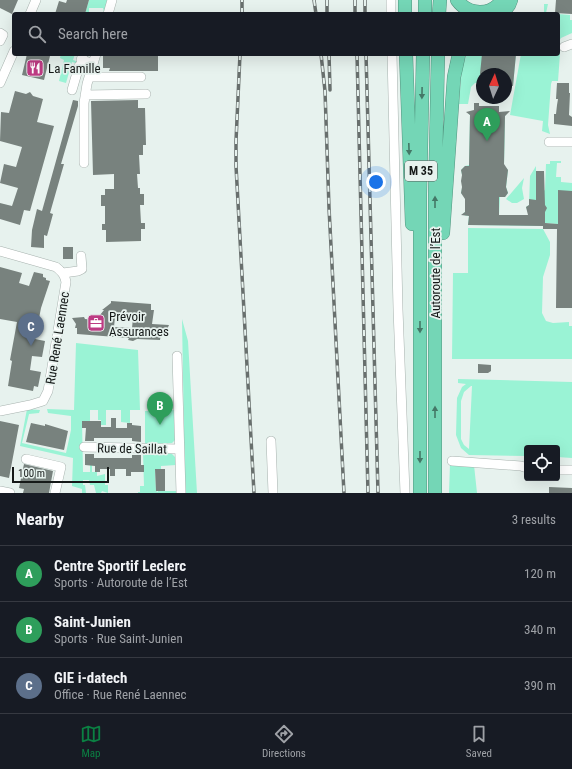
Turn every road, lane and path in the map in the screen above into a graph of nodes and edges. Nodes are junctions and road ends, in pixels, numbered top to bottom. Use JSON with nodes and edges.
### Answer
{"nodes":[{"id":1,"x":36,"y":0,"type":"edge"},
{"id":2,"x":112,"y":0,"type":"edge"},
{"id":3,"x":391,"y":0,"type":"edge"},
{"id":4,"x":405,"y":0,"type":"edge"},
{"id":5,"x":425,"y":0,"type":"edge"},
{"id":6,"x":440,"y":0,"type":"edge"},
{"id":7,"x":457,"y":0,"type":"edge"},
{"id":8,"x":502,"y":0,"type":"edge"},
{"id":9,"x":511,"y":0,"type":"edge"},
{"id":10,"x":515,"y":0,"type":"edge"},
{"id":11,"x":31,"y":12,"type":"edge"},
{"id":12,"x":109,"y":12,"type":"edge"},
{"id":13,"x":391,"y":12,"type":"edge"},
{"id":14,"x":405,"y":12,"type":"edge"},
{"id":15,"x":425,"y":12,"type":"edge"},
{"id":16,"x":439,"y":12,"type":"edge"},
{"id":17,"x":504,"y":12,"type":"edge"},
{"id":18,"x":508,"y":12,"type":"edge"},
{"id":19,"x":0,"y":33,"type":"edge"},
{"id":20,"x":0,"y":41,"type":"edge"},
{"id":21,"x":12,"y":56,"type":"edge"},
{"id":22,"x":82,"y":56,"type":"edge"},
{"id":23,"x":392,"y":56,"type":"edge"},
{"id":24,"x":406,"y":56,"type":"edge"},
{"id":25,"x":423,"y":56,"type":"edge"},
{"id":26,"x":438,"y":56,"type":"edge"},
{"id":27,"x":459,"y":56,"type":"edge"},
{"id":28,"x":463,"y":56,"type":"edge"},
{"id":29,"x":0,"y":58,"type":"edge"},
{"id":30,"x":95,"y":58,"type":"edge"},
{"id":31,"x":9,"y":63,"type":"junction"},
{"id":32,"x":79,"y":66,"type":"dead end"},
{"id":33,"x":142,"y":77,"type":"dead end"},
{"id":34,"x":76,"y":78,"type":"junction"},
{"id":35,"x":89,"y":79,"type":"junction"},
{"id":36,"x":0,"y":83,"type":"edge"},
{"id":37,"x":72,"y":90,"type":"dead end"},
{"id":38,"x":146,"y":94,"type":"dead end"},
{"id":39,"x":85,"y":95,"type":"junction"},
{"id":40,"x":452,"y":104,"type":"junction"},
{"id":41,"x":549,"y":142,"type":"dead end"},
{"id":42,"x":572,"y":142,"type":"edge"},
{"id":43,"x":84,"y":163,"type":"dead end"},
{"id":44,"x":0,"y":251,"type":"edge"},
{"id":45,"x":435,"y":255,"type":"junction"},
{"id":46,"x":81,"y":256,"type":"dead end"},
{"id":47,"x":63,"y":273,"type":"junction"},
{"id":48,"x":420,"y":288,"type":"junction"},
{"id":49,"x":177,"y":356,"type":"dead end"},
{"id":50,"x":0,"y":411,"type":"edge"},
{"id":51,"x":270,"y":441,"type":"dead end"},
{"id":52,"x":84,"y":447,"type":"dead end"},
{"id":53,"x":179,"y":449,"type":"junction"},
{"id":54,"x":26,"y":459,"type":"dead end"},
{"id":55,"x":452,"y":461,"type":"dead end"},
{"id":56,"x":524,"y":467,"type":"edge"},
{"id":57,"x":560,"y":470,"type":"edge"},
{"id":58,"x":572,"y":470,"type":"edge"},
{"id":59,"x":0,"y":491,"type":"edge"},
{"id":60,"x":10,"y":493,"type":"edge"},
{"id":61,"x":56,"y":493,"type":"edge"},
{"id":62,"x":181,"y":493,"type":"edge"},
{"id":63,"x":272,"y":493,"type":"edge"},
{"id":64,"x":405,"y":493,"type":"edge"},
{"id":65,"x":420,"y":493,"type":"edge"},
{"id":66,"x":435,"y":493,"type":"edge"}],
"edges":[{"from":1,"to":11,"type":"street"},
{"from":2,"to":12,"type":"street"},
{"from":3,"to":13,"type":"street"},
{"from":4,"to":14,"type":"highway"},
{"from":5,"to":15,"type":"highway"},
{"from":6,"to":16,"type":"highway"},
{"from":7,"to":8,"type":"highway"},
{"from":9,"to":17,"type":"highway"},
{"from":10,"to":18,"type":"highway"},
{"from":19,"to":20,"type":"street"},
{"from":21,"to":31,"type":"street"},
{"from":22,"to":30,"type":"street"},
{"from":23,"to":64,"type":"street"},
{"from":24,"to":48,"type":"highway","one_way":true},
{"from":25,"to":48,"type":"highway","name":"Autoroute de l’Est","number":"M 35","one_way":true},
{"from":45,"to":26,"type":"highway","name":"Autoroute de l’Est","number":"M 35","one_way":true},
{"from":27,"to":40,"type":"highway"},
{"from":28,"to":40,"type":"highway"},
{"from":29,"to":31,"type":"street"},
{"from":30,"to":35,"type":"street"},
{"from":31,"to":36,"type":"street"},
{"from":32,"to":34,"type":"street"},
{"from":33,"to":35,"type":"street"},
{"from":34,"to":35,"type":"street"},
{"from":34,"to":37,"type":"street"},
{"from":35,"to":39,"type":"street"},
{"from":38,"to":39,"type":"street"},
{"from":39,"to":43,"type":"street"},
{"from":40,"to":45,"type":"highway"},
{"from":41,"to":42,"type":"street"},
{"from":44,"to":47,"type":"street","name":"Rue René Laennec"},
{"from":66,"to":45,"type":"highway","name":"Autoroute de l’Est","number":"M 35","one_way":true},
{"from":46,"to":47,"type":"street"},
{"from":47,"to":50,"type":"street","name":"Rue René Laennec"},
{"from":48,"to":65,"type":"highway","name":"Autoroute de l’Est","number":"M 35","one_way":true},
{"from":49,"to":53,"type":"street"},
{"from":51,"to":63,"type":"street"},
{"from":52,"to":53,"type":"street","name":"Rue de Saillat"},
{"from":53,"to":62,"type":"street"},
{"from":54,"to":61,"type":"street"},
{"from":55,"to":56,"type":"street"},
{"from":57,"to":58,"type":"street"},
{"from":59,"to":60,"type":"street"}]}
